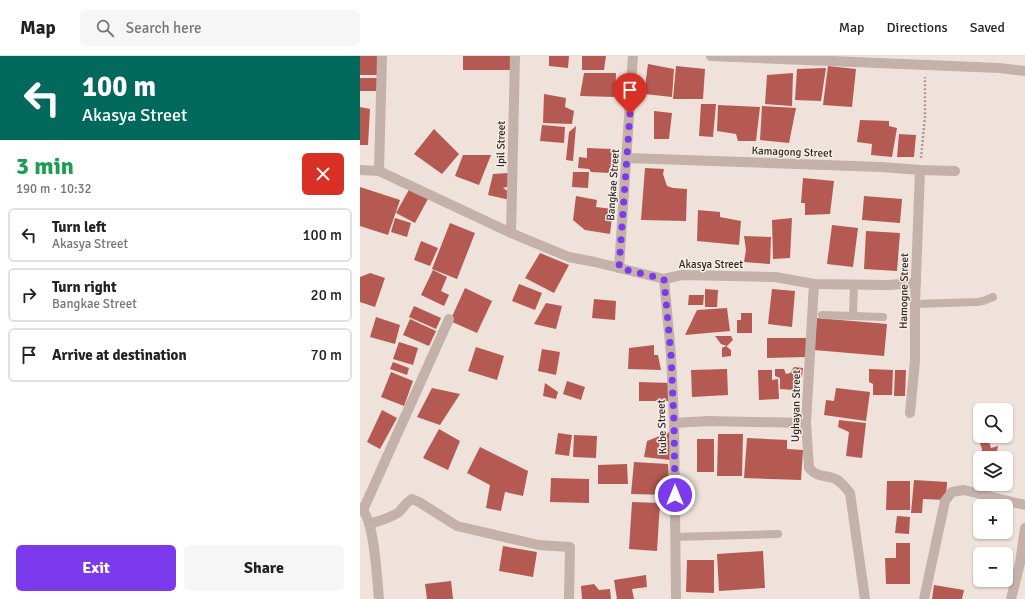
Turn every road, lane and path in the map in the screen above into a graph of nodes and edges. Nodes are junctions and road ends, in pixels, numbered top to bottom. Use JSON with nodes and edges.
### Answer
{"nodes":[{"id":1,"x":382,"y":56,"type":"edge"},
{"id":2,"x":515,"y":56,"type":"edge"},
{"id":3,"x":633,"y":56,"type":"edge"},
{"id":4,"x":712,"y":56,"type":"edge"},
{"id":5,"x":928,"y":62,"type":"edge"},
{"id":6,"x":1025,"y":71,"type":"edge"},
{"id":7,"x":627,"y":158,"type":"junction"},
{"id":8,"x":360,"y":170,"type":"edge"},
{"id":9,"x":920,"y":170,"type":"junction"},
{"id":10,"x":379,"y":171,"type":"junction"},
{"id":11,"x":956,"y":171,"type":"dead end"},
{"id":12,"x":511,"y":233,"type":"junction"},
{"id":13,"x":619,"y":268,"type":"junction"},
{"id":14,"x":664,"y":279,"type":"junction"},
{"id":15,"x":916,"y":283,"type":"junction"},
{"id":16,"x":814,"y":284,"type":"junction"},
{"id":17,"x":854,"y":285,"type":"junction"},
{"id":18,"x":993,"y":297,"type":"dead end"},
{"id":19,"x":915,"y":304,"type":"junction"},
{"id":20,"x":822,"y":315,"type":"dead end"},
{"id":21,"x":853,"y":316,"type":"junction"},
{"id":22,"x":883,"y":318,"type":"dead end"},
{"id":23,"x":448,"y":319,"type":"dead end"},
{"id":24,"x":910,"y":413,"type":"dead end"},
{"id":25,"x":674,"y":423,"type":"junction"},
{"id":26,"x":806,"y":423,"type":"junction"},
{"id":27,"x":1025,"y":505,"type":"edge"},
{"id":28,"x":361,"y":509,"type":"edge"},
{"id":29,"x":369,"y":524,"type":"junction"},
{"id":30,"x":1025,"y":528,"type":"edge"},
{"id":31,"x":778,"y":534,"type":"dead end"},
{"id":32,"x":675,"y":537,"type":"junction"},
{"id":33,"x":379,"y":599,"type":"edge"},
{"id":34,"x":568,"y":599,"type":"edge"},
{"id":35,"x":676,"y":599,"type":"edge"},
{"id":36,"x":865,"y":599,"type":"edge"},
{"id":37,"x":924,"y":599,"type":"edge"},
{"id":38,"x":1011,"y":599,"type":"edge"}],
"edges":[{"from":1,"to":10,"type":"street"},
{"from":2,"to":12,"type":"street","name":"Ipil Street"},
{"from":3,"to":7,"type":"street","name":"Bangkae Street"},
{"from":4,"to":5,"type":"street"},
{"from":5,"to":6,"type":"street"},
{"from":5,"to":9,"type":"path"},
{"from":7,"to":9,"type":"street","name":"Kamagong Street"},
{"from":7,"to":13,"type":"street","name":"Bangkae Street"},
{"from":8,"to":10,"type":"street","name":"Akasya Street"},
{"from":9,"to":11,"type":"street","name":"Kamagong Street"},
{"from":9,"to":15,"type":"street","name":"Hamogne Street"},
{"from":10,"to":12,"type":"street","name":"Akasya Street"},
{"from":12,"to":13,"type":"street","name":"Akasya Street"},
{"from":13,"to":14,"type":"street","name":"Akasya Street"},
{"from":14,"to":16,"type":"street","name":"Akasya Street"},
{"from":14,"to":25,"type":"street","name":"Kube Street"},
{"from":15,"to":17,"type":"street","name":"Akasya Street"},
{"from":15,"to":19,"type":"street","name":"Hamogne Street"},
{"from":16,"to":17,"type":"street","name":"Akasya Street"},
{"from":16,"to":26,"type":"street","name":"Ughayan Street"},
{"from":17,"to":21,"type":"lane"},
{"from":18,"to":19,"type":"lane"},
{"from":19,"to":24,"type":"street","name":"Hamogne Street"},
{"from":20,"to":21,"type":"lane"},
{"from":21,"to":22,"type":"lane"},
{"from":23,"to":28,"type":"street"},
{"from":25,"to":26,"type":"street"},
{"from":25,"to":32,"type":"street","name":"Kube Street"},
{"from":26,"to":36,"type":"street","name":"Ughayan Street"},
{"from":27,"to":37,"type":"street"},
{"from":28,"to":29,"type":"street"},
{"from":29,"to":33,"type":"street"},
{"from":29,"to":34,"type":"street"},
{"from":30,"to":38,"type":"street"},
{"from":31,"to":32,"type":"lane"},
{"from":32,"to":35,"type":"street","name":"Kube Street"}]}
